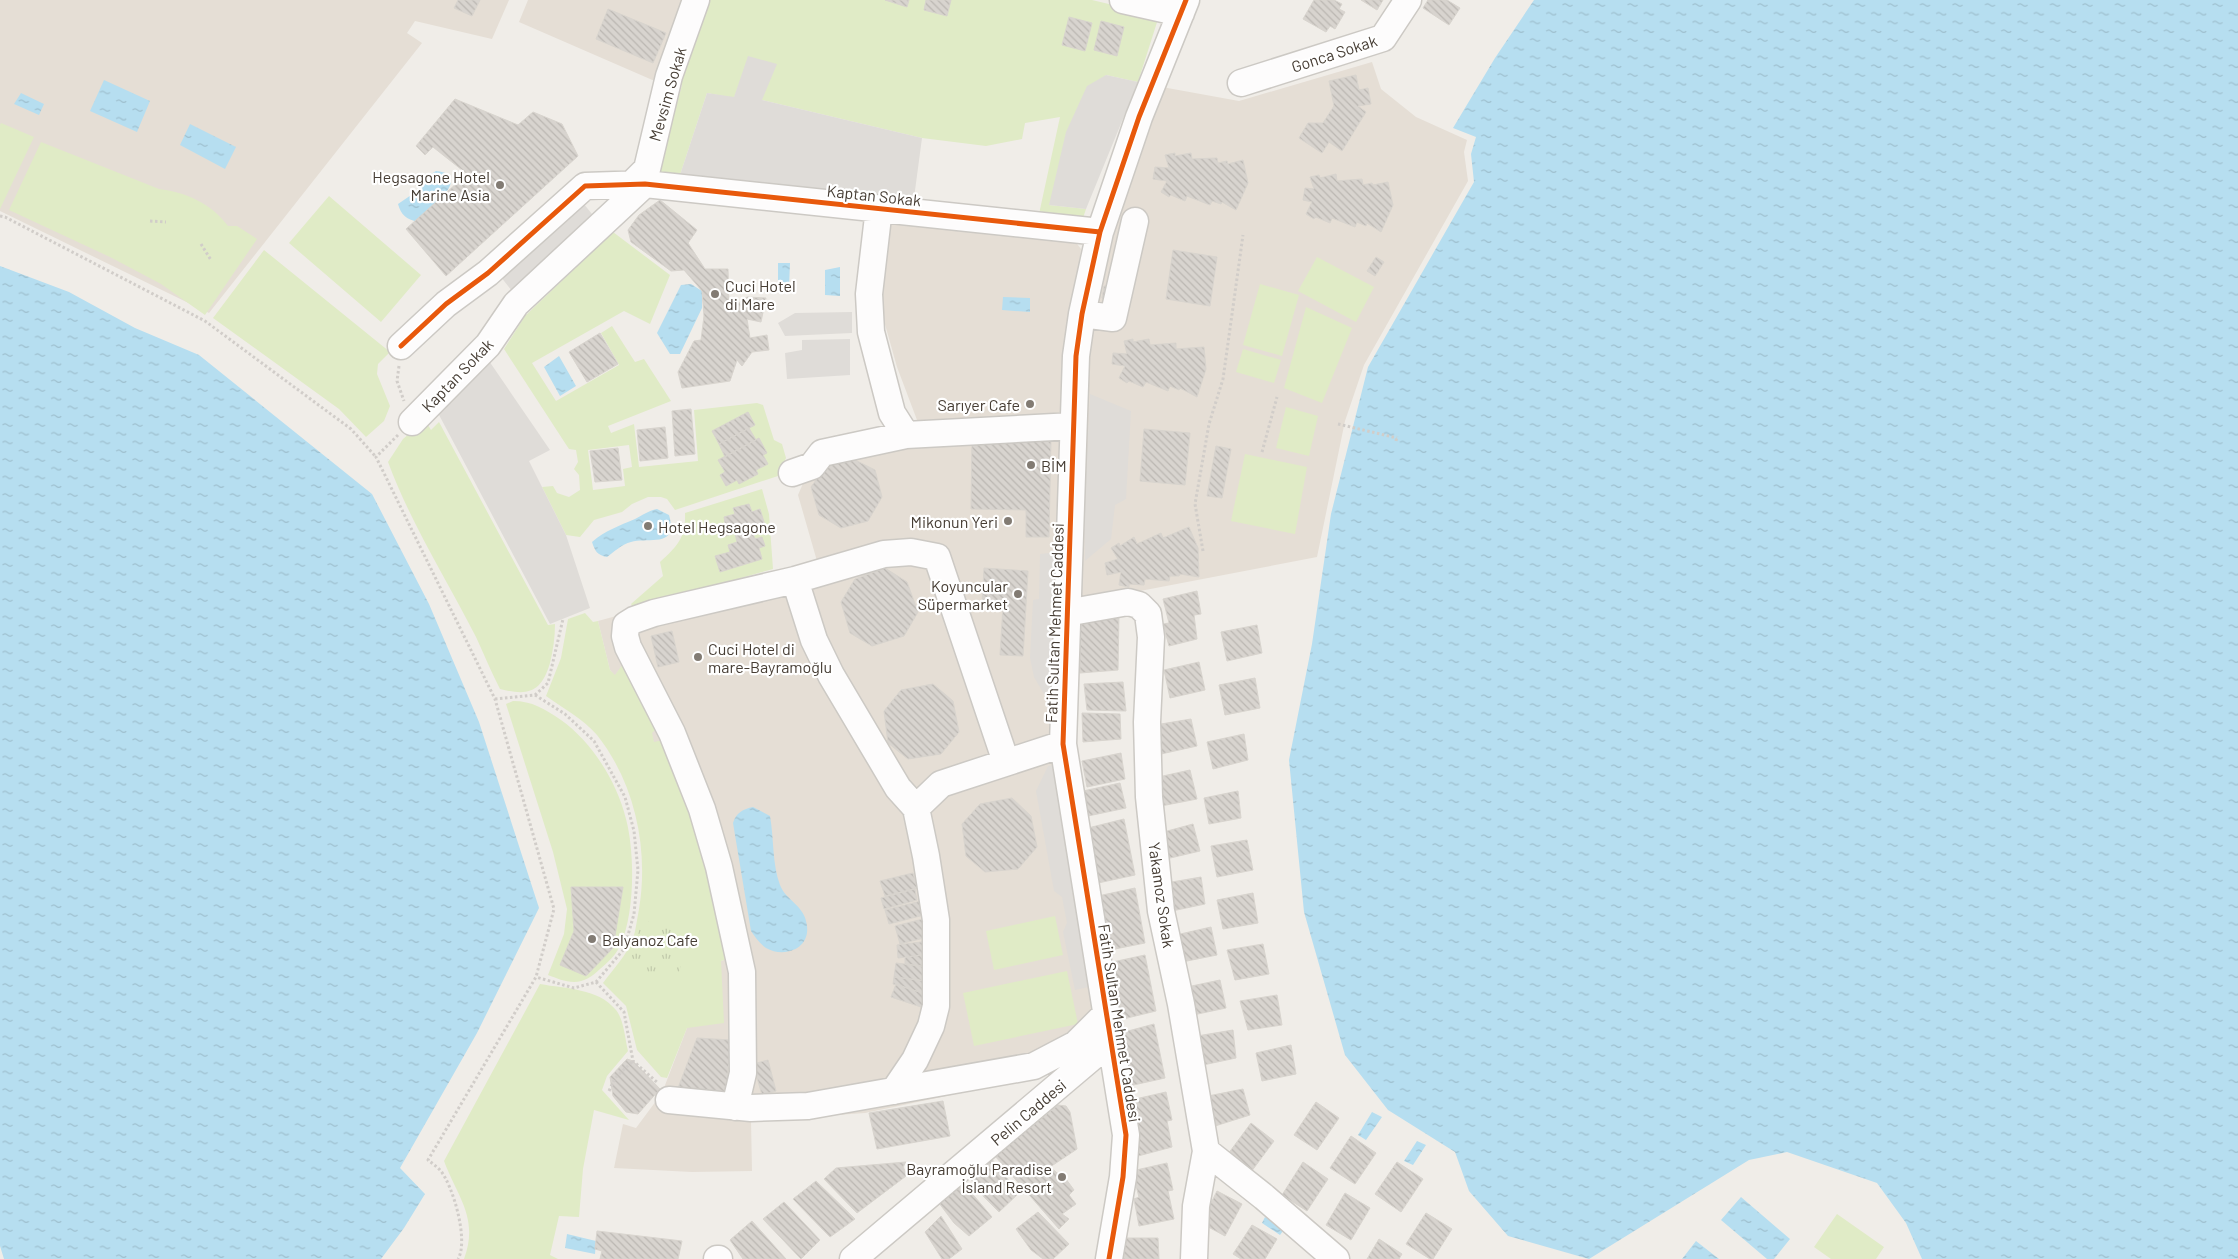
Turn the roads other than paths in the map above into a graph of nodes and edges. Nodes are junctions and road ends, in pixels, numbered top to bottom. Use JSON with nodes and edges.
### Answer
{"nodes":[{"id":1,"x":696,"y":0,"type":"edge"},
{"id":2,"x":1123,"y":0,"type":"edge"},
{"id":3,"x":1408,"y":0,"type":"edge"},
{"id":4,"x":1184,"y":7,"type":"edge"},
{"id":5,"x":1241,"y":83,"type":"dead end"},
{"id":6,"x":638,"y":184,"type":"junction"},
{"id":7,"x":879,"y":208,"type":"junction"},
{"id":8,"x":1135,"y":221,"type":"dead end"},
{"id":9,"x":1100,"y":232,"type":"junction"},
{"id":10,"x":488,"y":273,"type":"junction"},
{"id":11,"x":516,"y":304,"type":"junction"},
{"id":12,"x":1082,"y":314,"type":"junction"},
{"id":13,"x":401,"y":346,"type":"road end"},
{"id":14,"x":412,"y":422,"type":"road end"},
{"id":15,"x":1073,"y":426,"type":"junction"},
{"id":16,"x":906,"y":435,"type":"junction"},
{"id":17,"x":792,"y":474,"type":"dead end"},
{"id":18,"x":795,"y":580,"type":"junction"},
{"id":19,"x":1066,"y":613,"type":"junction"},
{"id":20,"x":1063,"y":744,"type":"junction"},
{"id":21,"x":1006,"y":762,"type":"junction"},
{"id":22,"x":916,"y":808,"type":"junction"},
{"id":23,"x":1106,"y":1014,"type":"junction"},
{"id":24,"x":1110,"y":1042,"type":"junction"},
{"id":25,"x":894,"y":1091,"type":"junction"},
{"id":26,"x":663,"y":1092,"type":"road end"},
{"id":27,"x":736,"y":1107,"type":"junction"},
{"id":28,"x":1206,"y":1151,"type":"junction"},
{"id":29,"x":1110,"y":1249,"type":"edge"},
{"id":30,"x":853,"y":1259,"type":"edge"},
{"id":31,"x":1087,"y":1259,"type":"edge"},
{"id":32,"x":1194,"y":1259,"type":"edge"},
{"id":33,"x":1336,"y":1259,"type":"edge"}],
"edges":[{"from":1,"to":6,"type":"street","name":"Mevsim Sokak"},
{"from":2,"to":4,"type":"street"},
{"from":3,"to":5,"type":"street","name":"Gonca Sokak"},
{"from":4,"to":9,"type":"street","name":"Fatih Sultan Mehmet Caddesi"},
{"from":6,"to":7,"type":"street","name":"Kaptan Sokak"},
{"from":6,"to":10,"type":"street"},
{"from":6,"to":11,"type":"street","name":"Kaptan Sokak"},
{"from":7,"to":9,"type":"street","name":"Kaptan Sokak"},
{"from":7,"to":16,"type":"street"},
{"from":8,"to":12,"type":"street"},
{"from":9,"to":12,"type":"street","name":"Fatih Sultan Mehmet Caddesi"},
{"from":10,"to":11,"type":"street"},
{"from":10,"to":13,"type":"street"},
{"from":11,"to":14,"type":"street","name":"Kaptan Sokak"},
{"from":12,"to":15,"type":"street","name":"Fatih Sultan Mehmet Caddesi"},
{"from":15,"to":16,"type":"street"},
{"from":15,"to":19,"type":"street","name":"Fatih Sultan Mehmet Caddesi"},
{"from":16,"to":17,"type":"street"},
{"from":18,"to":21,"type":"street"},
{"from":18,"to":22,"type":"street"},
{"from":18,"to":27,"type":"street"},
{"from":19,"to":20,"type":"street","name":"Fatih Sultan Mehmet Caddesi"},
{"from":19,"to":28,"type":"street","name":"Yakamoz Sokak"},
{"from":20,"to":21,"type":"street"},
{"from":20,"to":23,"type":"street","name":"Fatih Sultan Mehmet Caddesi"},
{"from":21,"to":22,"type":"street"},
{"from":22,"to":25,"type":"street"},
{"from":23,"to":24,"type":"street","name":"Fatih Sultan Mehmet Caddesi"},
{"from":23,"to":25,"type":"street"},
{"from":24,"to":29,"type":"street","name":"Fatih Sultan Mehmet Caddesi"},
{"from":24,"to":30,"type":"street","name":"Pelin Caddesi"},
{"from":25,"to":27,"type":"street"},
{"from":26,"to":27,"type":"street"},
{"from":28,"to":32,"type":"street","name":"Yakamoz Sokak"},
{"from":28,"to":33,"type":"street"},
{"from":29,"to":31,"type":"street"}]}
